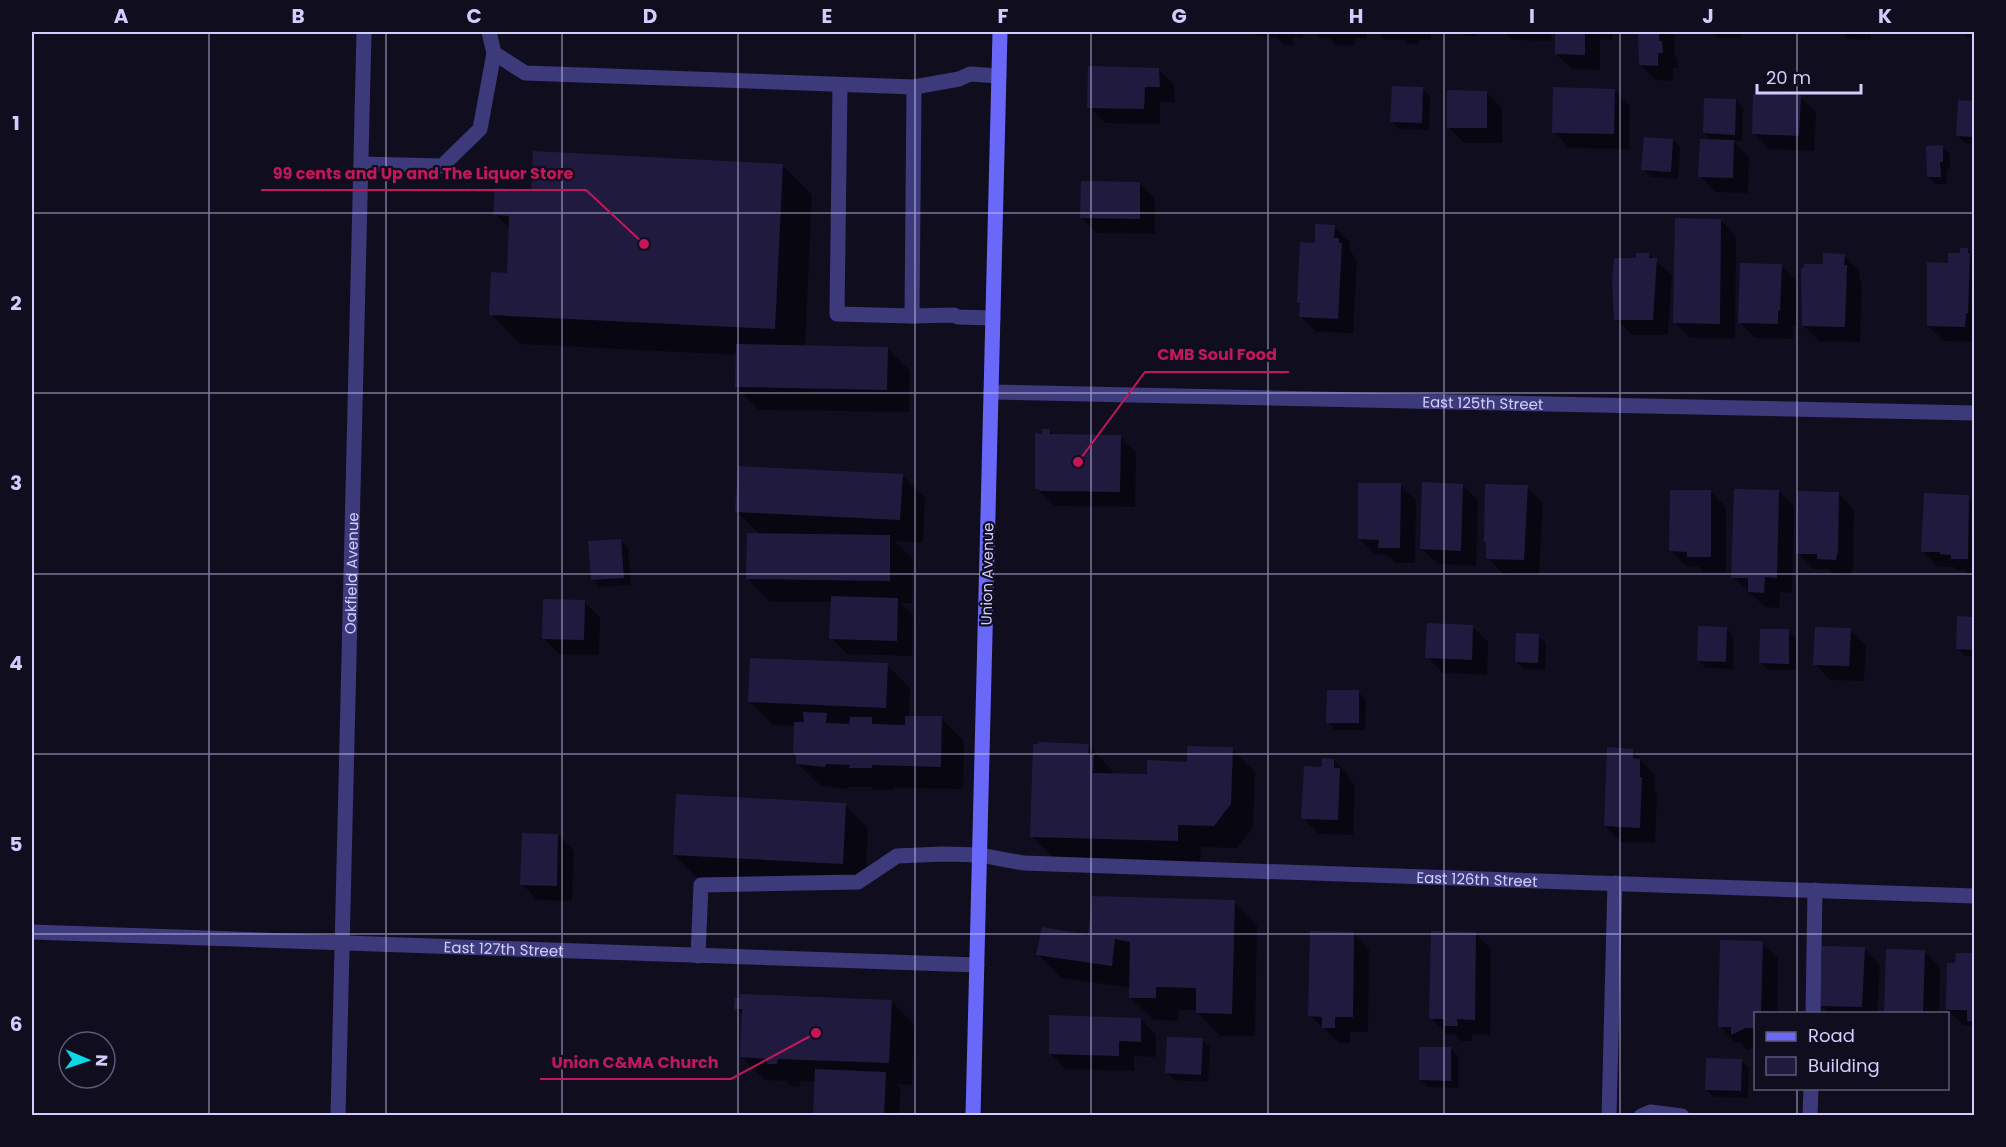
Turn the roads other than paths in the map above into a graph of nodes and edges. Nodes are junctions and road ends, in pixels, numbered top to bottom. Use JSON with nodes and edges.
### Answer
{"nodes":[{"id":1,"x":364,"y":32,"type":"edge"},
{"id":2,"x":489,"y":32,"type":"edge"},
{"id":3,"x":1000,"y":32,"type":"edge"},
{"id":4,"x":494,"y":53,"type":"junction"},
{"id":5,"x":999,"y":76,"type":"junction"},
{"id":6,"x":840,"y":86,"type":"junction"},
{"id":7,"x":914,"y":87,"type":"junction"},
{"id":8,"x":362,"y":164,"type":"junction"},
{"id":9,"x":912,"y":316,"type":"junction"},
{"id":10,"x":993,"y":318,"type":"junction"},
{"id":11,"x":991,"y":392,"type":"junction"},
{"id":12,"x":1974,"y":413,"type":"edge"},
{"id":13,"x":980,"y":855,"type":"junction"},
{"id":14,"x":1615,"y":883,"type":"junction"},
{"id":15,"x":1815,"y":890,"type":"junction"},
{"id":16,"x":1974,"y":896,"type":"edge"},
{"id":17,"x":32,"y":932,"type":"edge"},
{"id":18,"x":343,"y":943,"type":"junction"},
{"id":19,"x":698,"y":956,"type":"junction"},
{"id":20,"x":977,"y":965,"type":"junction"},
{"id":21,"x":1813,"y":1012,"type":"edge"},
{"id":22,"x":1811,"y":1090,"type":"edge"},
{"id":23,"x":338,"y":1116,"type":"edge"},
{"id":24,"x":973,"y":1116,"type":"edge"},
{"id":25,"x":1609,"y":1116,"type":"edge"},
{"id":26,"x":1641,"y":1116,"type":"edge"},
{"id":27,"x":1682,"y":1116,"type":"edge"},
{"id":28,"x":1810,"y":1116,"type":"edge"}],
"edges":[{"from":1,"to":8,"type":"street","name":"Oakfield Avenue"},
{"from":2,"to":4,"type":"street"},
{"from":3,"to":5,"type":"main road","name":"Union Avenue"},
{"from":4,"to":6,"type":"street"},
{"from":4,"to":8,"type":"street"},
{"from":5,"to":7,"type":"street"},
{"from":5,"to":10,"type":"main road","name":"Union Avenue"},
{"from":6,"to":7,"type":"street"},
{"from":6,"to":9,"type":"street"},
{"from":7,"to":9,"type":"street"},
{"from":8,"to":18,"type":"street","name":"Oakfield Avenue"},
{"from":9,"to":10,"type":"street"},
{"from":10,"to":11,"type":"main road","name":"Union Avenue"},
{"from":11,"to":12,"type":"street","name":"East 125th Street"},
{"from":11,"to":13,"type":"main road","name":"Union Avenue"},
{"from":13,"to":14,"type":"street","name":"East 126th Street"},
{"from":13,"to":19,"type":"street","name":"East 126th Street"},
{"from":13,"to":20,"type":"main road","name":"Union Avenue"},
{"from":14,"to":15,"type":"street","name":"East 126th Street"},
{"from":14,"to":25,"type":"street"},
{"from":15,"to":16,"type":"street","name":"East 126th Street"},
{"from":15,"to":21,"type":"street"},
{"from":17,"to":18,"type":"street","name":"East 127th Street"},
{"from":18,"to":19,"type":"street","name":"East 127th Street"},
{"from":18,"to":23,"type":"street","name":"Oakfield Avenue"},
{"from":19,"to":20,"type":"street","name":"East 127th Street"},
{"from":20,"to":24,"type":"main road","name":"Union Avenue"},
{"from":22,"to":28,"type":"street"},
{"from":26,"to":27,"type":"street"}]}
